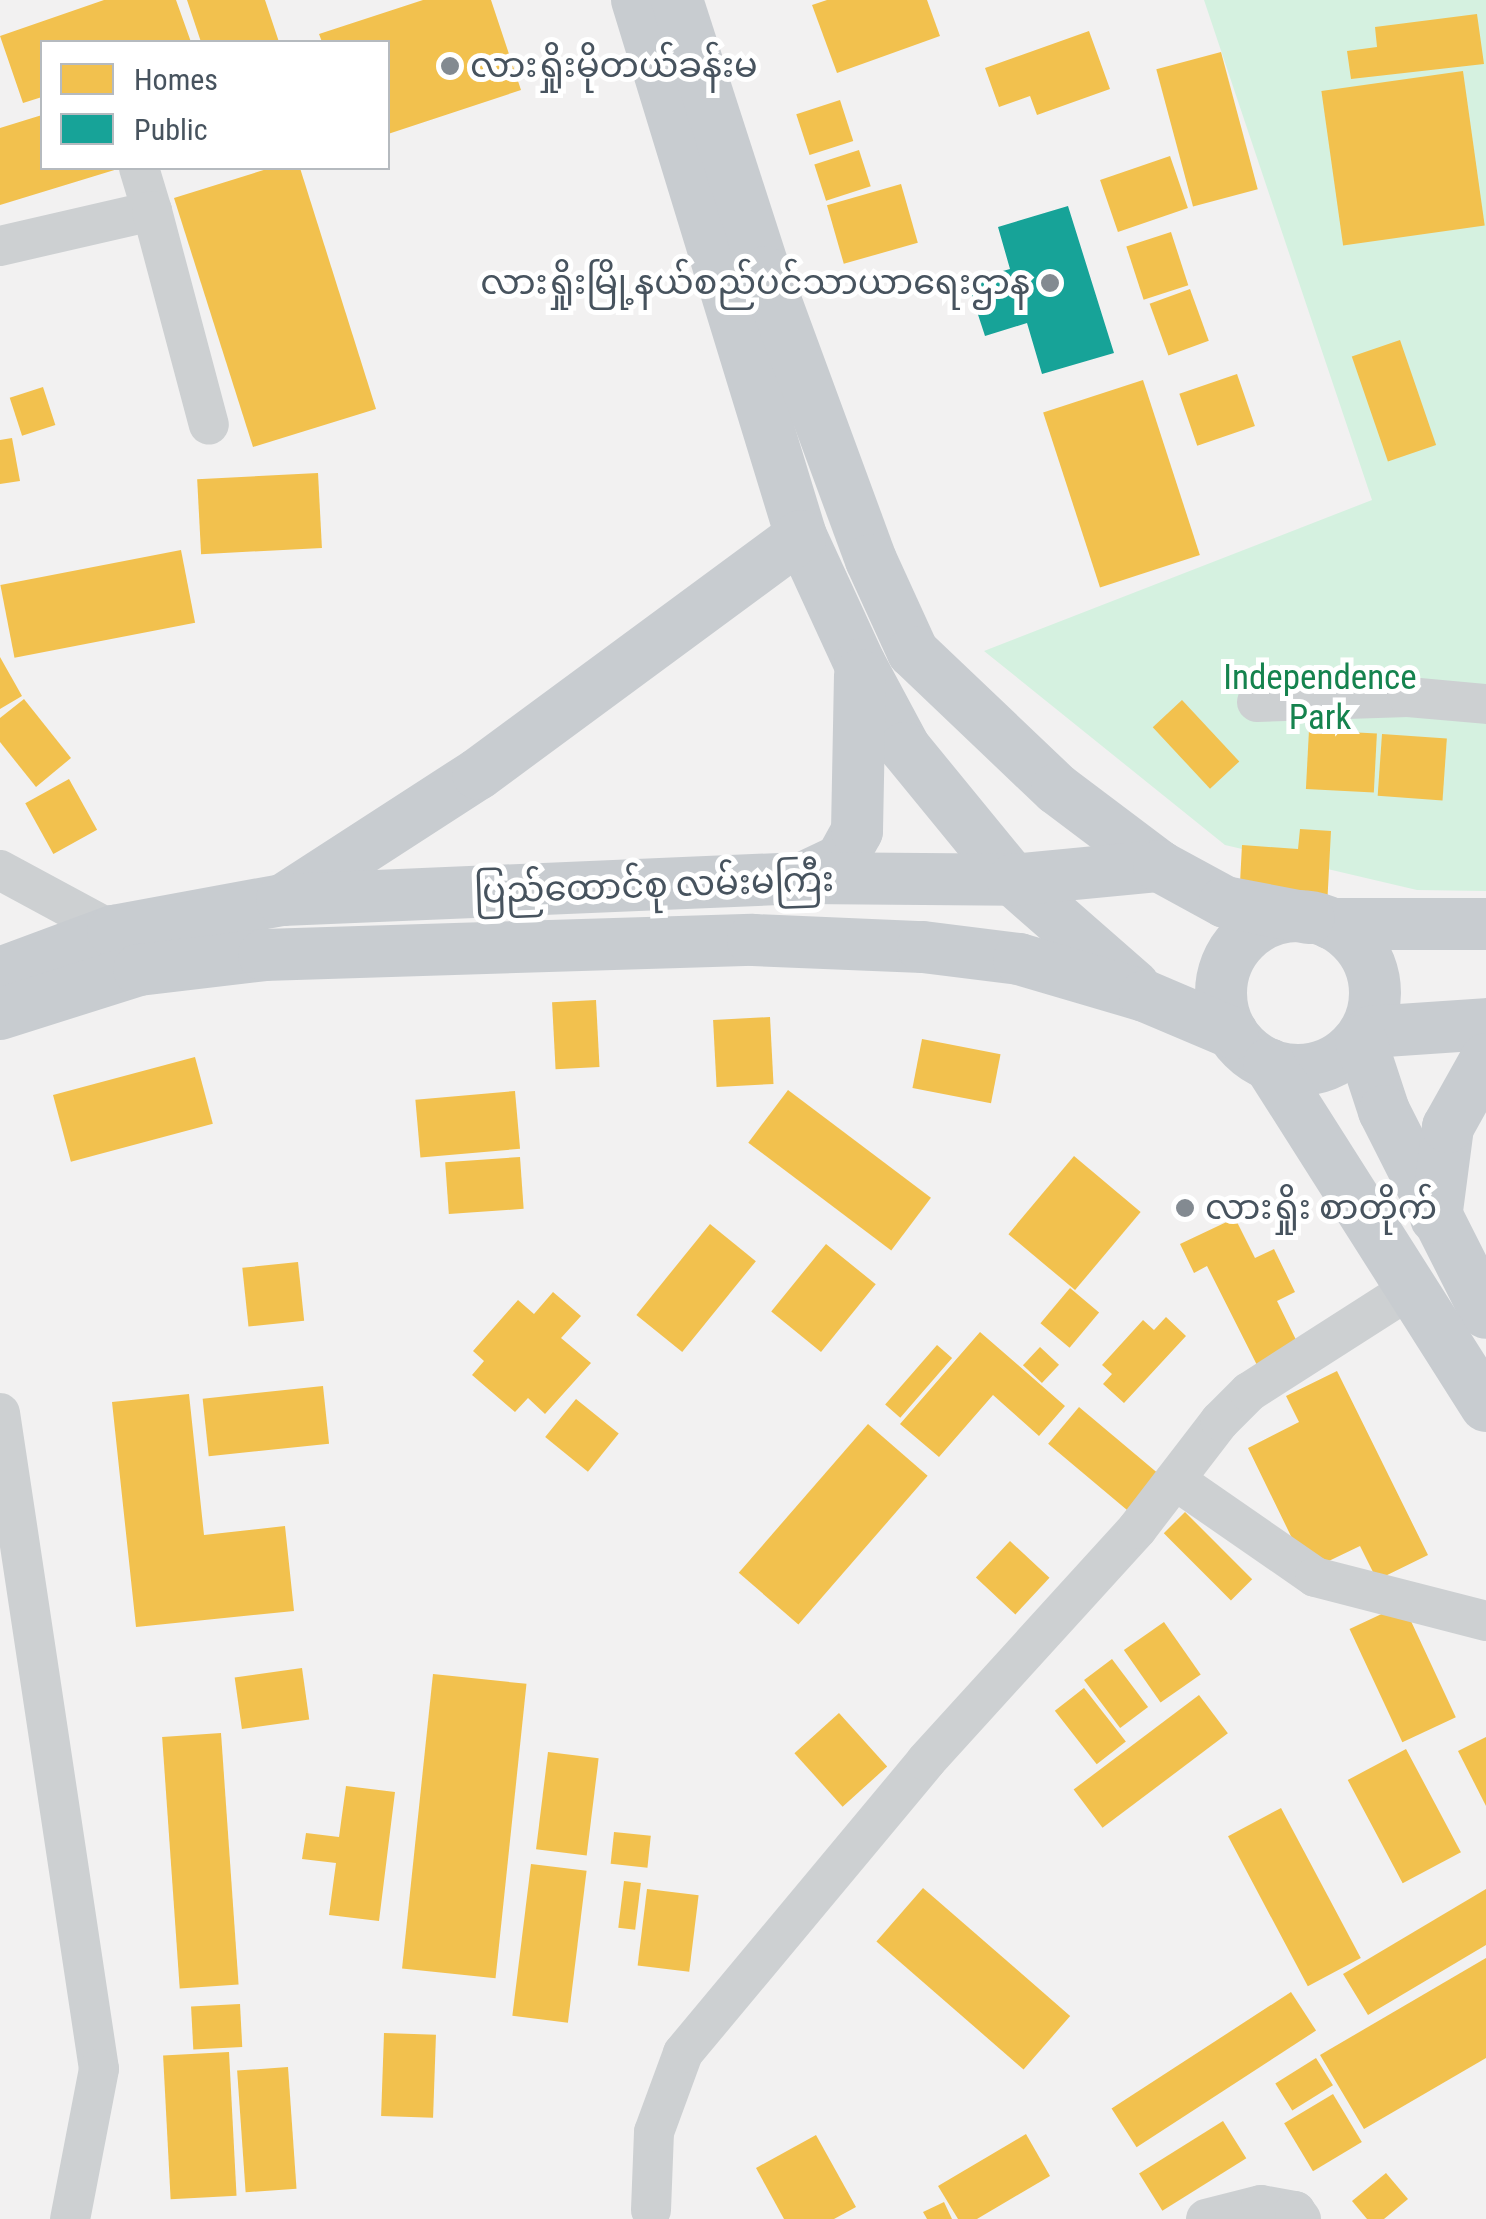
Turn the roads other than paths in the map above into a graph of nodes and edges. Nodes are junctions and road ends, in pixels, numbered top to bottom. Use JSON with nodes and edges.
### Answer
{"nodes":[{"id":1,"x":637,"y":0,"type":"edge"},
{"id":2,"x":677,"y":0,"type":"edge"},
{"id":3,"x":141,"y":170,"type":"edge"},
{"id":4,"x":152,"y":211,"type":"junction"},
{"id":5,"x":0,"y":246,"type":"edge"},
{"id":6,"x":209,"y":426,"type":"dead end"},
{"id":7,"x":801,"y":536,"type":"junction"},
{"id":8,"x":860,"y":664,"type":"junction"},
{"id":9,"x":1256,"y":702,"type":"dead end"},
{"id":10,"x":1486,"y":704,"type":"edge"},
{"id":11,"x":1159,"y":866,"type":"junction"},
{"id":12,"x":0,"y":870,"type":"edge"},
{"id":13,"x":802,"y":878,"type":"junction"},
{"id":14,"x":1013,"y":880,"type":"junction"},
{"id":15,"x":282,"y":900,"type":"junction"},
{"id":16,"x":1320,"y":921,"type":"junction"},
{"id":17,"x":1486,"y":924,"type":"edge"},
{"id":18,"x":113,"y":931,"type":"junction"},
{"id":19,"x":0,"y":973,"type":"edge"},
{"id":20,"x":1145,"y":996,"type":"junction"},
{"id":21,"x":0,"y":1014,"type":"edge"},
{"id":22,"x":1486,"y":1024,"type":"edge"},
{"id":23,"x":1365,"y":1036,"type":"junction"},
{"id":24,"x":1250,"y":1049,"type":"junction"},
{"id":25,"x":1486,"y":1059,"type":"edge"},
{"id":26,"x":1436,"y":1218,"type":"junction"},
{"id":27,"x":1413,"y":1287,"type":"junction"},
{"id":28,"x":1486,"y":1313,"type":"edge"},
{"id":29,"x":1486,"y":1406,"type":"edge"},
{"id":30,"x":0,"y":1413,"type":"edge"},
{"id":31,"x":1175,"y":1480,"type":"junction"},
{"id":32,"x":1486,"y":1620,"type":"edge"},
{"id":33,"x":651,"y":2210,"type":"dead end"},
{"id":34,"x":70,"y":2219,"type":"edge"},
{"id":35,"x":1206,"y":2219,"type":"edge"},
{"id":36,"x":1301,"y":2219,"type":"edge"}],
"edges":[{"from":1,"to":7,"type":"main road"},
{"from":2,"to":11,"type":"main road"},
{"from":3,"to":4,"type":"street"},
{"from":4,"to":5,"type":"street"},
{"from":4,"to":6,"type":"street"},
{"from":7,"to":8,"type":"main road"},
{"from":7,"to":15,"type":"main road"},
{"from":8,"to":13,"type":"main road"},
{"from":8,"to":14,"type":"main road"},
{"from":9,"to":10,"type":"street"},
{"from":11,"to":14,"type":"main road","name":"ပြည်ထောင်စု လမ်းမကြီး"},
{"from":11,"to":16,"type":"main road"},
{"from":12,"to":18,"type":"street"},
{"from":13,"to":14,"type":"main road","name":"ပြည်ထောင်စု လမ်းမကြီး"},
{"from":13,"to":15,"type":"main road","name":"ပြည်ထောင်စု လမ်းမကြီး"},
{"from":14,"to":20,"type":"main road"},
{"from":15,"to":18,"type":"main road","name":"ပြည်ထောင်စု လမ်းမကြီး"},
{"from":16,"to":17,"type":"main road"},
{"from":16,"to":23,"type":"main road"},
{"from":16,"to":24,"type":"main road"},
{"from":18,"to":19,"type":"main road","name":"ပြည်ထောင်စု လမ်းမကြီး"},
{"from":20,"to":21,"type":"main road","name":"ပြည်ထောင်စု လမ်းမကြီး"},
{"from":20,"to":24,"type":"main road","name":"ပြည်ထောင်စု လမ်းမကြီး"},
{"from":22,"to":23,"type":"main road"},
{"from":23,"to":24,"type":"main road"},
{"from":23,"to":26,"type":"main road"},
{"from":24,"to":27,"type":"main road"},
{"from":25,"to":26,"type":"main road"},
{"from":26,"to":28,"type":"main road"},
{"from":27,"to":29,"type":"main road"},
{"from":27,"to":31,"type":"street"},
{"from":30,"to":34,"type":"street"},
{"from":31,"to":32,"type":"street"},
{"from":31,"to":33,"type":"street"},
{"from":35,"to":36,"type":"street"}]}
